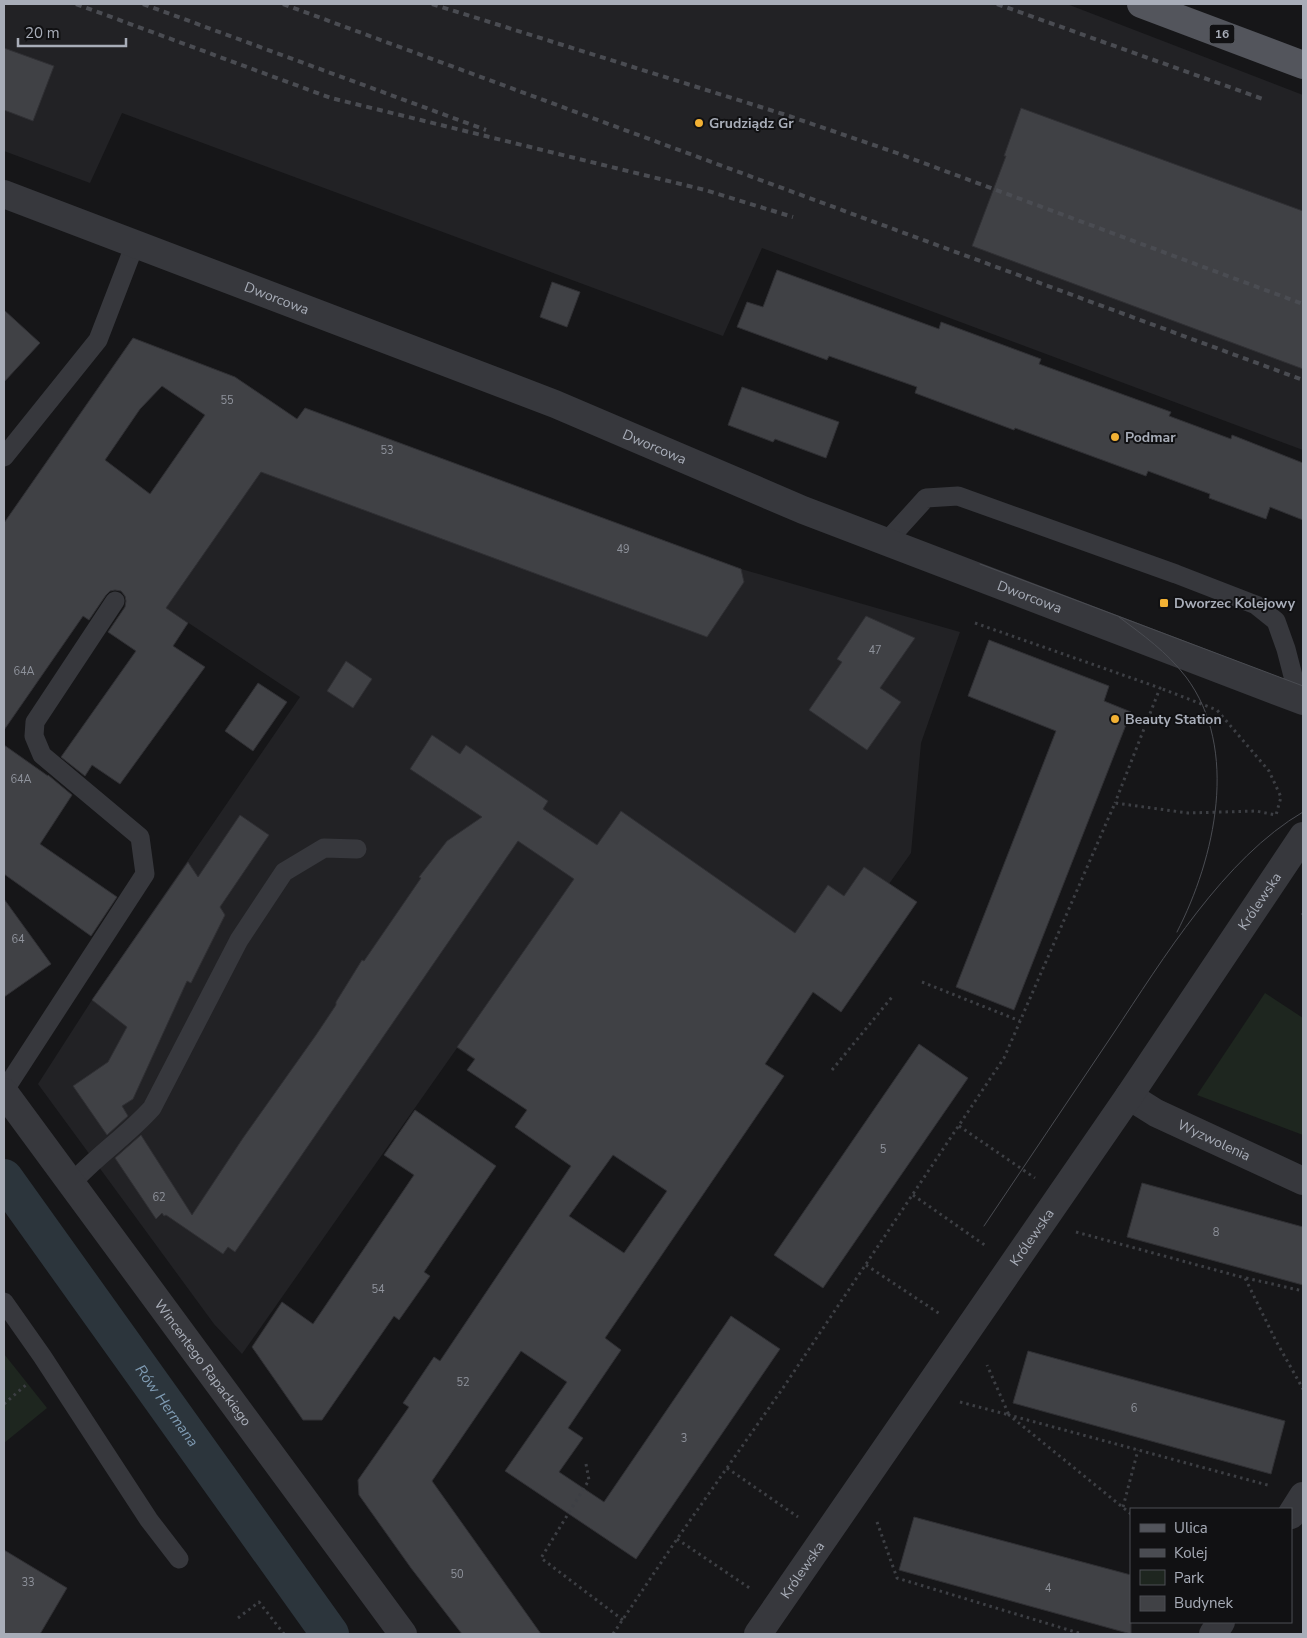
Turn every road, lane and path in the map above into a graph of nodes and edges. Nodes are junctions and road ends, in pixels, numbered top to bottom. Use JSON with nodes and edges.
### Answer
{"nodes":[{"id":1,"x":1141,"y":4,"type":"edge"},
{"id":2,"x":1303,"y":65,"type":"edge"},
{"id":3,"x":4,"y":194,"type":"edge"},
{"id":4,"x":135,"y":244,"type":"junction"},
{"id":5,"x":4,"y":457,"type":"edge"},
{"id":6,"x":886,"y":542,"type":"junction"},
{"id":7,"x":115,"y":601,"type":"dead end"},
{"id":8,"x":975,"y":623,"type":"dead end"},
{"id":9,"x":1160,"y":688,"type":"junction"},
{"id":10,"x":1301,"y":700,"type":"edge"},
{"id":11,"x":1115,"y":802,"type":"junction"},
{"id":12,"x":1303,"y":836,"type":"edge"},
{"id":13,"x":357,"y":849,"type":"dead end"},
{"id":14,"x":922,"y":982,"type":"dead end"},
{"id":15,"x":892,"y":997,"type":"dead end"},
{"id":16,"x":1020,"y":1021,"type":"junction"},
{"id":17,"x":832,"y":1070,"type":"dead end"},
{"id":18,"x":4,"y":1092,"type":"edge"},
{"id":19,"x":1129,"y":1096,"type":"junction"},
{"id":20,"x":959,"y":1126,"type":"junction"},
{"id":21,"x":1303,"y":1181,"type":"edge"},
{"id":22,"x":71,"y":1184,"type":"junction"},
{"id":23,"x":913,"y":1195,"type":"junction"},
{"id":24,"x":1060,"y":1195,"type":"junction"},
{"id":25,"x":1076,"y":1232,"type":"dead end"},
{"id":26,"x":866,"y":1265,"type":"junction"},
{"id":27,"x":1012,"y":1265,"type":"junction"},
{"id":28,"x":1245,"y":1278,"type":"junction"},
{"id":29,"x":1303,"y":1291,"type":"edge"},
{"id":30,"x":4,"y":1302,"type":"edge"},
{"id":31,"x":967,"y":1331,"type":"junction"},
{"id":32,"x":986,"y":1365,"type":"dead end"},
{"id":33,"x":1303,"y":1389,"type":"edge"},
{"id":34,"x":960,"y":1402,"type":"dead end"},
{"id":35,"x":1009,"y":1415,"type":"junction"},
{"id":36,"x":1138,"y":1450,"type":"junction"},
{"id":37,"x":586,"y":1464,"type":"dead end"},
{"id":38,"x":727,"y":1468,"type":"junction"},
{"id":39,"x":1276,"y":1487,"type":"dead end"},
{"id":40,"x":1303,"y":1496,"type":"edge"},
{"id":41,"x":1123,"y":1507,"type":"junction"},
{"id":42,"x":1130,"y":1513,"type":"edge"},
{"id":43,"x":1292,"y":1513,"type":"edge"},
{"id":44,"x":877,"y":1522,"type":"dead end"},
{"id":45,"x":826,"y":1536,"type":"junction"},
{"id":46,"x":677,"y":1539,"type":"junction"},
{"id":47,"x":179,"y":1559,"type":"dead end"},
{"id":48,"x":778,"y":1607,"type":"junction"},
{"id":49,"x":238,"y":1618,"type":"dead end"},
{"id":50,"x":623,"y":1620,"type":"junction"},
{"id":51,"x":1220,"y":1623,"type":"edge"},
{"id":52,"x":284,"y":1634,"type":"edge"},
{"id":53,"x":403,"y":1634,"type":"edge"},
{"id":54,"x":613,"y":1634,"type":"edge"},
{"id":55,"x":758,"y":1634,"type":"edge"},
{"id":56,"x":1082,"y":1634,"type":"edge"},
{"id":57,"x":1212,"y":1634,"type":"edge"}],
"edges":[{"from":1,"to":2,"type":"main road","number":"16"},
{"from":3,"to":4,"type":"street","name":"Dworcowa"},
{"from":4,"to":5,"type":"lane"},
{"from":4,"to":6,"type":"street","name":"Dworcowa"},
{"from":6,"to":10,"type":"street","name":"Dworcowa"},
{"from":6,"to":10,"type":"lane"},
{"from":7,"to":18,"type":"lane"},
{"from":8,"to":9,"type":"path"},
{"from":9,"to":11,"type":"path"},
{"from":9,"to":11,"type":"path"},
{"from":11,"to":16,"type":"path"},
{"from":12,"to":19,"type":"street","name":"Królewska"},
{"from":13,"to":22,"type":"lane"},
{"from":14,"to":16,"type":"path"},
{"from":15,"to":17,"type":"path"},
{"from":16,"to":20,"type":"path"},
{"from":18,"to":22,"type":"street","name":"Wincentego Rapackiego"},
{"from":19,"to":21,"type":"street","name":"Wyzwolenia"},
{"from":19,"to":24,"type":"street","name":"Królewska"},
{"from":20,"to":23,"type":"path"},
{"from":20,"to":24,"type":"path"},
{"from":22,"to":53,"type":"street","name":"Wincentego Rapackiego"},
{"from":23,"to":26,"type":"path"},
{"from":23,"to":27,"type":"path"},
{"from":24,"to":27,"type":"street","name":"Królewska"},
{"from":25,"to":28,"type":"path"},
{"from":26,"to":31,"type":"path"},
{"from":26,"to":38,"type":"path"},
{"from":27,"to":31,"type":"street","name":"Królewska"},
{"from":28,"to":29,"type":"path"},
{"from":28,"to":33,"type":"path"},
{"from":30,"to":47,"type":"lane"},
{"from":31,"to":45,"type":"street","name":"Królewska"},
{"from":32,"to":35,"type":"path"},
{"from":34,"to":35,"type":"path"},
{"from":35,"to":36,"type":"path"},
{"from":35,"to":41,"type":"path"},
{"from":36,"to":39,"type":"path"},
{"from":36,"to":41,"type":"path"},
{"from":37,"to":50,"type":"path"},
{"from":38,"to":45,"type":"path"},
{"from":38,"to":46,"type":"path"},
{"from":40,"to":43,"type":"street"},
{"from":41,"to":42,"type":"path"},
{"from":44,"to":56,"type":"path"},
{"from":45,"to":48,"type":"street","name":"Królewska"},
{"from":46,"to":48,"type":"path"},
{"from":46,"to":50,"type":"path"},
{"from":48,"to":55,"type":"street","name":"Królewska"},
{"from":49,"to":52,"type":"path"},
{"from":50,"to":54,"type":"path"},
{"from":51,"to":57,"type":"street"}]}
